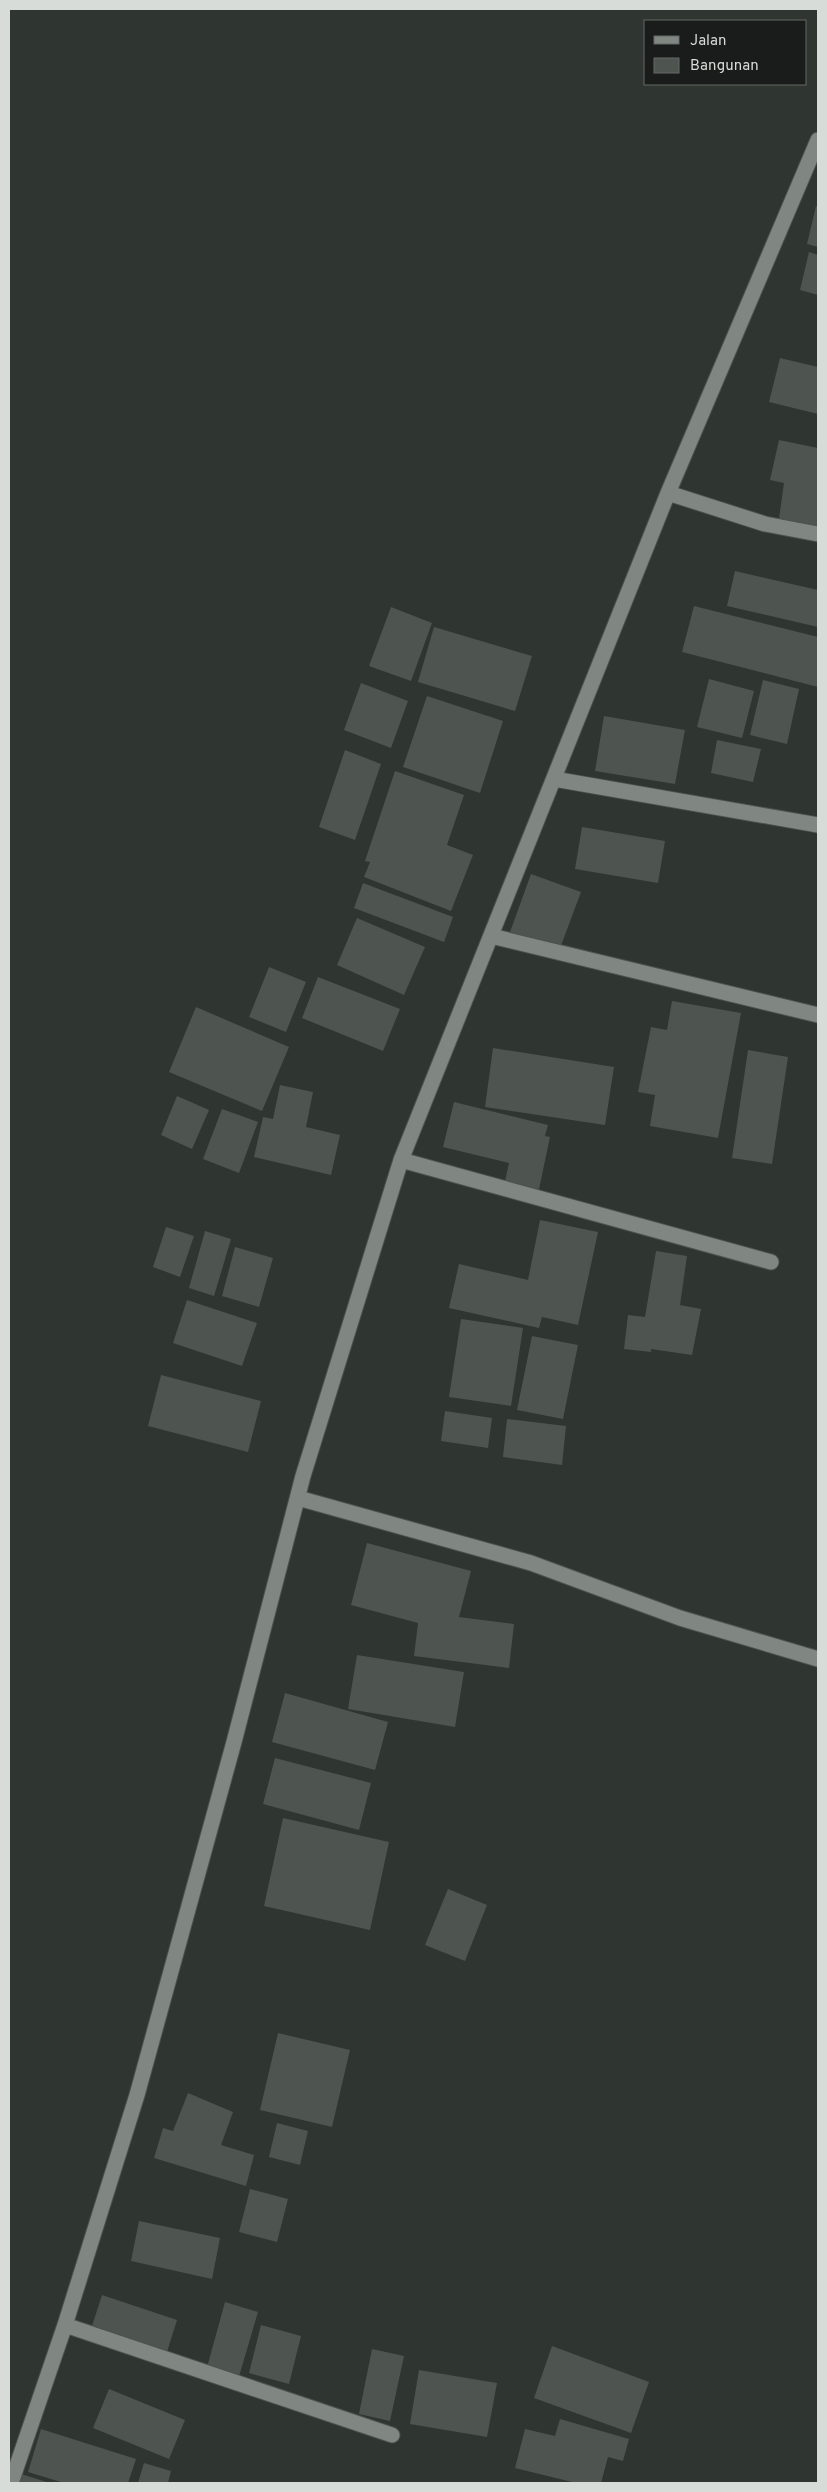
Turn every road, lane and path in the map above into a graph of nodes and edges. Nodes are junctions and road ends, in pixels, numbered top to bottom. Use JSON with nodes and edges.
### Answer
{"nodes":[{"id":1,"x":818,"y":140,"type":"edge"},
{"id":2,"x":668,"y":493,"type":"junction"},
{"id":3,"x":818,"y":534,"type":"edge"},
{"id":4,"x":554,"y":779,"type":"junction"},
{"id":5,"x":818,"y":825,"type":"edge"},
{"id":6,"x":491,"y":936,"type":"junction"},
{"id":7,"x":818,"y":1015,"type":"edge"},
{"id":8,"x":401,"y":1160,"type":"junction"},
{"id":9,"x":771,"y":1262,"type":"dead end"},
{"id":10,"x":298,"y":1498,"type":"junction"},
{"id":11,"x":818,"y":1659,"type":"edge"},
{"id":12,"x":65,"y":2325,"type":"junction"},
{"id":13,"x":392,"y":2435,"type":"dead end"},
{"id":14,"x":11,"y":2483,"type":"edge"}],
"edges":[{"from":1,"to":2,"type":"street"},
{"from":2,"to":3,"type":"street"},
{"from":2,"to":4,"type":"street"},
{"from":4,"to":5,"type":"street"},
{"from":4,"to":6,"type":"street"},
{"from":6,"to":7,"type":"street"},
{"from":6,"to":8,"type":"street"},
{"from":8,"to":9,"type":"street"},
{"from":8,"to":10,"type":"street"},
{"from":10,"to":11,"type":"street"},
{"from":10,"to":12,"type":"street"},
{"from":12,"to":13,"type":"street"},
{"from":12,"to":14,"type":"street"}]}
